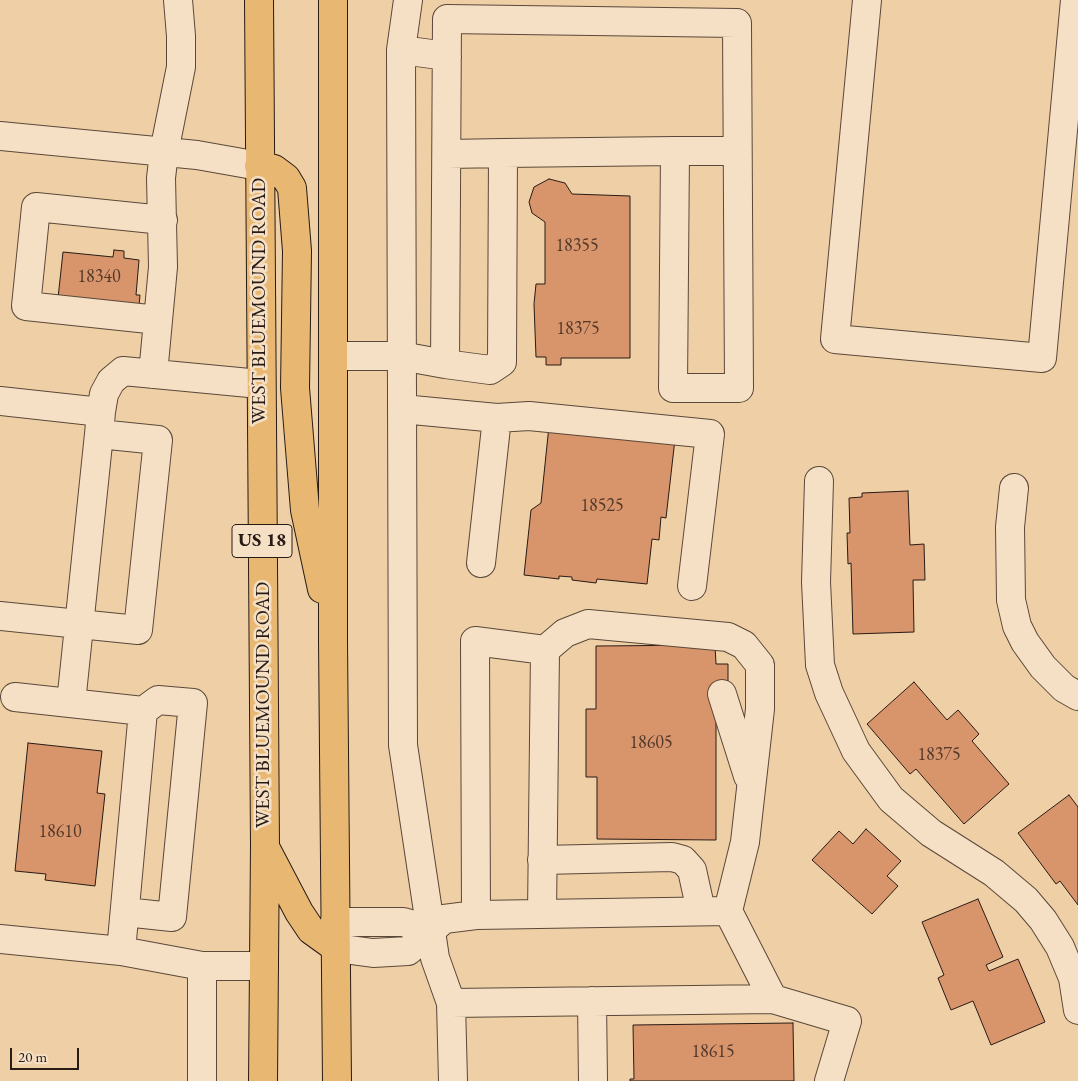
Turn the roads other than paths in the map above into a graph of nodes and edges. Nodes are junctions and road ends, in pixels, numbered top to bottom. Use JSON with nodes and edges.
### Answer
{"nodes":[{"id":1,"x":178,"y":0,"type":"edge"},
{"id":2,"x":258,"y":0,"type":"edge"},
{"id":3,"x":333,"y":0,"type":"edge"},
{"id":4,"x":408,"y":0,"type":"edge"},
{"id":5,"x":868,"y":0,"type":"edge"},
{"id":6,"x":1075,"y":0,"type":"edge"},
{"id":7,"x":401,"y":50,"type":"junction"},
{"id":8,"x":447,"y":56,"type":"junction"},
{"id":9,"x":1071,"y":123,"type":"edge"},
{"id":10,"x":0,"y":136,"type":"edge"},
{"id":11,"x":675,"y":151,"type":"junction"},
{"id":12,"x":738,"y":151,"type":"junction"},
{"id":13,"x":164,"y":152,"type":"junction"},
{"id":14,"x":502,"y":153,"type":"junction"},
{"id":15,"x":448,"y":154,"type":"junction"},
{"id":16,"x":259,"y":166,"type":"junction"},
{"id":17,"x":163,"y":220,"type":"junction"},
{"id":18,"x":158,"y":320,"type":"junction"},
{"id":19,"x":334,"y":356,"type":"junction"},
{"id":20,"x":402,"y":356,"type":"junction"},
{"id":21,"x":446,"y":364,"type":"junction"},
{"id":22,"x":153,"y":374,"type":"junction"},
{"id":23,"x":260,"y":384,"type":"junction"},
{"id":24,"x":0,"y":401,"type":"edge"},
{"id":25,"x":402,"y":409,"type":"junction"},
{"id":26,"x":497,"y":418,"type":"junction"},
{"id":27,"x":100,"y":423,"type":"junction"},
{"id":28,"x":819,"y":481,"type":"dead end"},
{"id":29,"x":1014,"y":488,"type":"dead end"},
{"id":30,"x":481,"y":563,"type":"dead end"},
{"id":31,"x":692,"y":586,"type":"dead end"},
{"id":32,"x":0,"y":616,"type":"edge"},
{"id":33,"x":79,"y":624,"type":"junction"},
{"id":34,"x":333,"y":642,"type":"junction"},
{"id":35,"x":545,"y":650,"type":"junction"},
{"id":36,"x":722,"y":694,"type":"dead end"},
{"id":37,"x":1078,"y":696,"type":"edge"},
{"id":38,"x":15,"y":697,"type":"dead end"},
{"id":39,"x":71,"y":703,"type":"junction"},
{"id":40,"x":143,"y":711,"type":"junction"},
{"id":41,"x":751,"y":786,"type":"junction"},
{"id":42,"x":265,"y":845,"type":"junction"},
{"id":43,"x":542,"y":860,"type":"junction"},
{"id":44,"x":701,"y":911,"type":"junction"},
{"id":45,"x":728,"y":911,"type":"junction"},
{"id":46,"x":125,"y":912,"type":"junction"},
{"id":47,"x":542,"y":914,"type":"junction"},
{"id":48,"x":476,"y":915,"type":"junction"},
{"id":49,"x":431,"y":930,"type":"junction"},
{"id":50,"x":336,"y":935,"type":"junction"},
{"id":51,"x":0,"y":939,"type":"edge"},
{"id":52,"x":121,"y":951,"type":"junction"},
{"id":53,"x":202,"y":966,"type":"junction"},
{"id":54,"x":264,"y":966,"type":"junction"},
{"id":55,"x":773,"y":999,"type":"junction"},
{"id":56,"x":592,"y":1001,"type":"junction"},
{"id":57,"x":451,"y":1003,"type":"junction"},
{"id":58,"x":1078,"y":1010,"type":"edge"},
{"id":59,"x":264,"y":1076,"type":"edge"},
{"id":60,"x":202,"y":1081,"type":"edge"},
{"id":61,"x":337,"y":1081,"type":"edge"},
{"id":62,"x":453,"y":1081,"type":"edge"},
{"id":63,"x":593,"y":1081,"type":"edge"},
{"id":64,"x":829,"y":1081,"type":"edge"}],
"edges":[{"from":1,"to":13,"type":"street"},
{"from":2,"to":16,"type":"main road","name":"WEST BLUEMOUND ROAD","number":"US 18"},
{"from":3,"to":19,"type":"main road"},
{"from":4,"to":7,"type":"street"},
{"from":5,"to":9,"type":"street"},
{"from":6,"to":9,"type":"street"},
{"from":7,"to":8,"type":"street"},
{"from":7,"to":20,"type":"street"},
{"from":8,"to":12,"type":"street"},
{"from":8,"to":15,"type":"street"},
{"from":10,"to":13,"type":"street"},
{"from":11,"to":12,"type":"street"},
{"from":11,"to":12,"type":"street"},
{"from":11,"to":14,"type":"street"},
{"from":13,"to":16,"type":"street"},
{"from":13,"to":17,"type":"street"},
{"from":14,"to":15,"type":"street"},
{"from":14,"to":21,"type":"street"},
{"from":15,"to":21,"type":"street"},
{"from":16,"to":23,"type":"main road","name":"WEST BLUEMOUND ROAD","number":"US 18"},
{"from":16,"to":34,"type":"main road"},
{"from":17,"to":18,"type":"street"},
{"from":17,"to":18,"type":"street"},
{"from":18,"to":22,"type":"street"},
{"from":19,"to":20,"type":"street"},
{"from":19,"to":34,"type":"main road"},
{"from":20,"to":21,"type":"street"},
{"from":20,"to":25,"type":"street"},
{"from":22,"to":23,"type":"street"},
{"from":22,"to":27,"type":"street"},
{"from":23,"to":42,"type":"main road","name":"WEST BLUEMOUND ROAD","number":"US 18"},
{"from":24,"to":27,"type":"street"},
{"from":25,"to":26,"type":"street"},
{"from":25,"to":49,"type":"street"},
{"from":26,"to":30,"type":"street"},
{"from":26,"to":31,"type":"street"},
{"from":27,"to":33,"type":"street"},
{"from":27,"to":33,"type":"street"},
{"from":28,"to":58,"type":"street"},
{"from":29,"to":37,"type":"street"},
{"from":32,"to":33,"type":"street"},
{"from":33,"to":39,"type":"street"},
{"from":34,"to":50,"type":"main road"},
{"from":35,"to":41,"type":"street"},
{"from":35,"to":43,"type":"street"},
{"from":35,"to":48,"type":"street"},
{"from":36,"to":41,"type":"street"},
{"from":38,"to":39,"type":"street"},
{"from":39,"to":40,"type":"street"},
{"from":40,"to":46,"type":"street"},
{"from":40,"to":46,"type":"street"},
{"from":41,"to":45,"type":"street"},
{"from":42,"to":50,"type":"main road"},
{"from":42,"to":54,"type":"main road","name":"WEST BLUEMOUND ROAD","number":"US 18"},
{"from":43,"to":44,"type":"street"},
{"from":43,"to":47,"type":"street"},
{"from":44,"to":45,"type":"street"},
{"from":44,"to":47,"type":"street"},
{"from":45,"to":55,"type":"street"},
{"from":46,"to":52,"type":"street"},
{"from":47,"to":48,"type":"street"},
{"from":48,"to":49,"type":"street"},
{"from":49,"to":50,"type":"street"},
{"from":49,"to":57,"type":"street"},
{"from":50,"to":61,"type":"main road"},
{"from":51,"to":52,"type":"street"},
{"from":52,"to":53,"type":"street"},
{"from":53,"to":54,"type":"street"},
{"from":53,"to":60,"type":"street"},
{"from":54,"to":59,"type":"main road","name":"WEST BLUEMOUND ROAD","number":"US 18"},
{"from":55,"to":56,"type":"street"},
{"from":55,"to":64,"type":"street"},
{"from":56,"to":57,"type":"street"},
{"from":56,"to":63,"type":"street"},
{"from":57,"to":62,"type":"street"}]}
